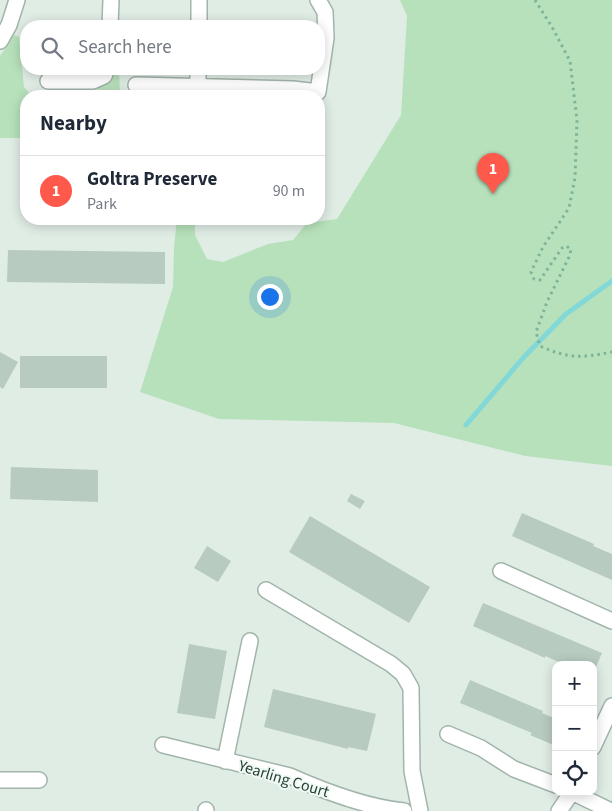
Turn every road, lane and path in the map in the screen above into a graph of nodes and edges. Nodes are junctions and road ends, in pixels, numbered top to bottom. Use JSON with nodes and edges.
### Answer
{"nodes":[{"id":1,"x":17,"y":0,"type":"edge"},
{"id":2,"x":111,"y":0,"type":"edge"},
{"id":3,"x":199,"y":0,"type":"edge"},
{"id":4,"x":318,"y":0,"type":"edge"},
{"id":5,"x":535,"y":0,"type":"edge"},
{"id":6,"x":110,"y":20,"type":"edge"},
{"id":7,"x":198,"y":20,"type":"edge"},
{"id":8,"x":0,"y":41,"type":"edge"},
{"id":9,"x":325,"y":45,"type":"edge"},
{"id":10,"x":104,"y":75,"type":"edge"},
{"id":11,"x":198,"y":75,"type":"edge"},
{"id":12,"x":321,"y":75,"type":"edge"},
{"id":13,"x":48,"y":81,"type":"dead end"},
{"id":14,"x":136,"y":85,"type":"dead end"},
{"id":15,"x":198,"y":87,"type":"junction"},
{"id":16,"x":210,"y":90,"type":"edge"},
{"id":17,"x":268,"y":90,"type":"edge"},
{"id":18,"x":298,"y":90,"type":"edge"},
{"id":19,"x":319,"y":90,"type":"edge"},
{"id":20,"x":612,"y":352,"type":"edge"},
{"id":21,"x":501,"y":571,"type":"dead end"},
{"id":22,"x":266,"y":590,"type":"dead end"},
{"id":23,"x":612,"y":621,"type":"edge"},
{"id":24,"x":250,"y":641,"type":"dead end"},
{"id":25,"x":612,"y":706,"type":"edge"},
{"id":26,"x":448,"y":734,"type":"dead end"},
{"id":27,"x":597,"y":738,"type":"edge"},
{"id":28,"x":163,"y":746,"type":"dead end"},
{"id":29,"x":225,"y":760,"type":"junction"},
{"id":30,"x":0,"y":780,"type":"edge"},
{"id":31,"x":38,"y":780,"type":"dead end"},
{"id":32,"x":552,"y":783,"type":"edge"},
{"id":33,"x":569,"y":796,"type":"edge"},
{"id":34,"x":580,"y":796,"type":"edge"},
{"id":35,"x":404,"y":811,"type":"edge"},
{"id":36,"x":420,"y":811,"type":"edge"},
{"id":37,"x":559,"y":811,"type":"edge"},
{"id":38,"x":611,"y":811,"type":"edge"}],
"edges":[{"from":1,"to":8,"type":"lane"},
{"from":2,"to":6,"type":"lane"},
{"from":3,"to":7,"type":"lane"},
{"from":4,"to":9,"type":"lane"},
{"from":5,"to":20,"type":"path"},
{"from":10,"to":13,"type":"lane"},
{"from":11,"to":15,"type":"lane"},
{"from":12,"to":19,"type":"lane"},
{"from":14,"to":15,"type":"lane"},
{"from":15,"to":16,"type":"lane"},
{"from":17,"to":18,"type":"lane"},
{"from":21,"to":23,"type":"lane"},
{"from":22,"to":36,"type":"lane"},
{"from":24,"to":29,"type":"lane"},
{"from":25,"to":27,"type":"lane"},
{"from":26,"to":32,"type":"lane"},
{"from":28,"to":29,"type":"lane","name":"Yearling Court"},
{"from":29,"to":35,"type":"lane","name":"Yearling Court"},
{"from":30,"to":31,"type":"lane"},
{"from":33,"to":37,"type":"lane"},
{"from":34,"to":38,"type":"lane"}]}
